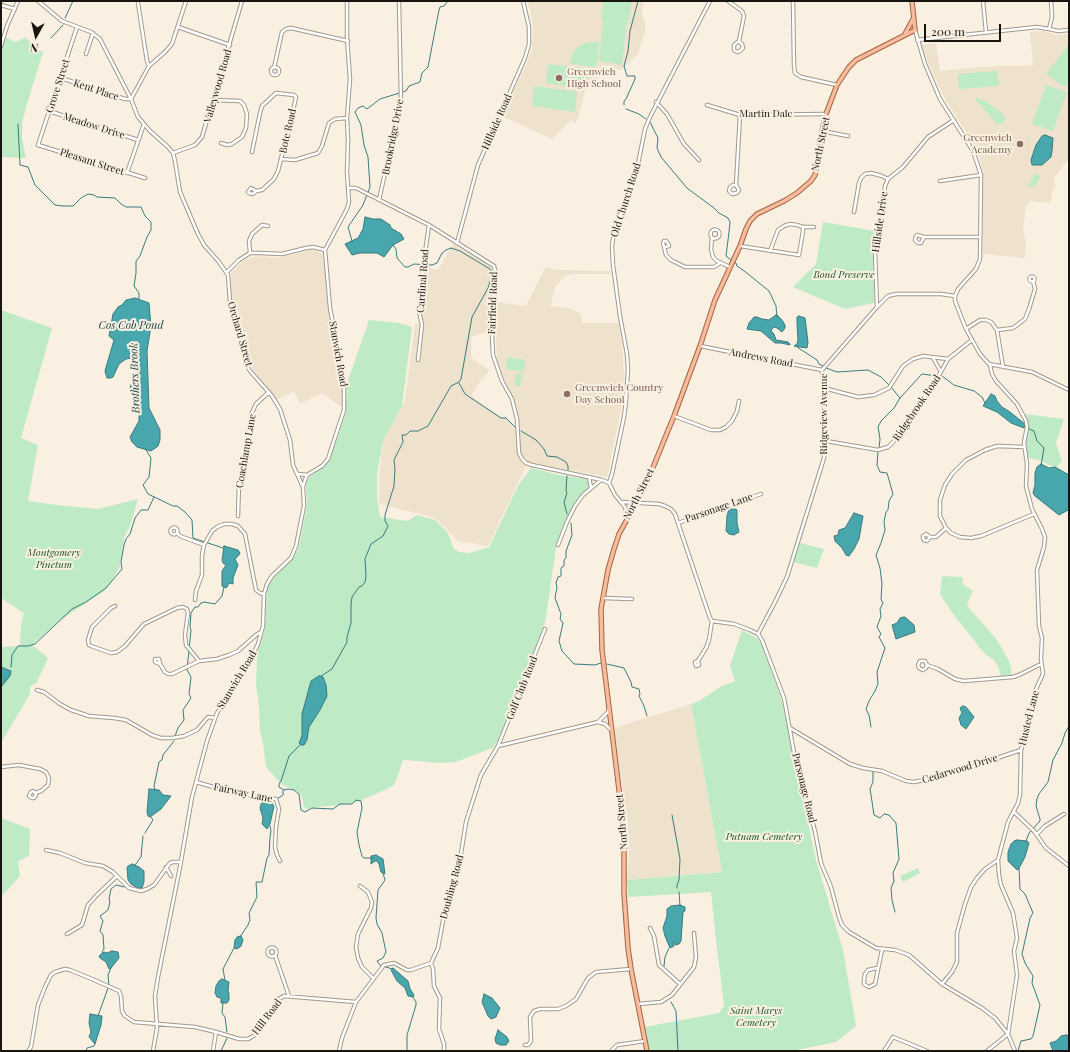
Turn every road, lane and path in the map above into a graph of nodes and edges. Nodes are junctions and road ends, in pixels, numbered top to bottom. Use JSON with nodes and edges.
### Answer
{"nodes":[{"id":1,"x":18,"y":1,"type":"edge"},
{"id":2,"x":38,"y":1,"type":"edge"},
{"id":3,"x":186,"y":1,"type":"edge"},
{"id":4,"x":242,"y":1,"type":"edge"},
{"id":5,"x":347,"y":1,"type":"edge"},
{"id":6,"x":399,"y":1,"type":"edge"},
{"id":7,"x":523,"y":1,"type":"edge"},
{"id":8,"x":710,"y":1,"type":"edge"},
{"id":9,"x":728,"y":1,"type":"edge"},
{"id":10,"x":794,"y":1,"type":"edge"},
{"id":11,"x":912,"y":1,"type":"edge"},
{"id":12,"x":983,"y":1,"type":"edge"},
{"id":13,"x":1051,"y":1,"type":"edge"},
{"id":14,"x":138,"y":3,"type":"dead end"},
{"id":15,"x":1,"y":5,"type":"edge"},
{"id":16,"x":14,"y":9,"type":"junction"},
{"id":17,"x":914,"y":18,"type":"junction"},
{"id":18,"x":77,"y":27,"type":"junction"},
{"id":19,"x":178,"y":27,"type":"junction"},
{"id":20,"x":1049,"y":29,"type":"junction"},
{"id":21,"x":915,"y":30,"type":"junction"},
{"id":22,"x":1069,"y":30,"type":"edge"},
{"id":23,"x":93,"y":33,"type":"junction"},
{"id":24,"x":986,"y":33,"type":"junction"},
{"id":25,"x":905,"y":35,"type":"junction"},
{"id":26,"x":917,"y":40,"type":"junction"},
{"id":27,"x":348,"y":41,"type":"junction"},
{"id":28,"x":739,"y":41,"type":"dead end"},
{"id":29,"x":230,"y":45,"type":"junction"},
{"id":30,"x":1,"y":46,"type":"edge"},
{"id":31,"x":86,"y":54,"type":"dead end"},
{"id":32,"x":150,"y":66,"type":"junction"},
{"id":33,"x":274,"y":68,"type":"dead end"},
{"id":34,"x":61,"y":78,"type":"junction"},
{"id":35,"x":837,"y":85,"type":"junction"},
{"id":36,"x":131,"y":99,"type":"junction"},
{"id":37,"x":213,"y":100,"type":"junction"},
{"id":38,"x":656,"y":102,"type":"junction"},
{"id":39,"x":707,"y":105,"type":"dead end"},
{"id":40,"x":49,"y":111,"type":"junction"},
{"id":41,"x":826,"y":114,"type":"junction"},
{"id":42,"x":740,"y":115,"type":"junction"},
{"id":43,"x":347,"y":118,"type":"junction"},
{"id":44,"x":954,"y":120,"type":"junction"},
{"id":45,"x":144,"y":124,"type":"junction"},
{"id":46,"x":822,"y":131,"type":"junction"},
{"id":47,"x":848,"y":136,"type":"dead end"},
{"id":48,"x":138,"y":140,"type":"junction"},
{"id":49,"x":221,"y":143,"type":"dead end"},
{"id":50,"x":38,"y":145,"type":"joint"},
{"id":51,"x":252,"y":152,"type":"dead end"},
{"id":52,"x":173,"y":153,"type":"junction"},
{"id":53,"x":282,"y":159,"type":"junction"},
{"id":54,"x":700,"y":160,"type":"dead end"},
{"id":55,"x":127,"y":173,"type":"junction"},
{"id":56,"x":981,"y":175,"type":"junction"},
{"id":57,"x":145,"y":178,"type":"dead end"},
{"id":58,"x":888,"y":179,"type":"junction"},
{"id":59,"x":940,"y":181,"type":"dead end"},
{"id":60,"x":736,"y":186,"type":"dead end"},
{"id":61,"x":348,"y":188,"type":"junction"},
{"id":62,"x":256,"y":191,"type":"dead end"},
{"id":63,"x":379,"y":200,"type":"junction"},
{"id":64,"x":854,"y":212,"type":"dead end"},
{"id":65,"x":429,"y":225,"type":"junction"},
{"id":66,"x":268,"y":226,"type":"dead end"},
{"id":67,"x":803,"y":227,"type":"junction"},
{"id":68,"x":814,"y":227,"type":"dead end"},
{"id":69,"x":924,"y":237,"type":"dead end"},
{"id":70,"x":980,"y":237,"type":"junction"},
{"id":71,"x":712,"y":238,"type":"dead end"},
{"id":72,"x":457,"y":243,"type":"junction"},
{"id":73,"x":740,"y":246,"type":"junction"},
{"id":74,"x":665,"y":247,"type":"dead end"},
{"id":75,"x":325,"y":250,"type":"junction"},
{"id":76,"x":770,"y":251,"type":"junction"},
{"id":77,"x":250,"y":253,"type":"junction"},
{"id":78,"x":720,"y":263,"type":"junction"},
{"id":79,"x":730,"y":267,"type":"junction"},
{"id":80,"x":227,"y":272,"type":"junction"},
{"id":81,"x":1033,"y":281,"type":"dead end"},
{"id":82,"x":955,"y":296,"type":"junction"},
{"id":83,"x":877,"y":307,"type":"junction"},
{"id":84,"x":966,"y":329,"type":"junction"},
{"id":85,"x":997,"y":330,"type":"junction"},
{"id":86,"x":972,"y":340,"type":"junction"},
{"id":87,"x":700,"y":346,"type":"junction"},
{"id":88,"x":934,"y":358,"type":"junction"},
{"id":89,"x":948,"y":359,"type":"junction"},
{"id":90,"x":418,"y":360,"type":"dead end"},
{"id":91,"x":990,"y":365,"type":"junction"},
{"id":92,"x":1003,"y":367,"type":"junction"},
{"id":93,"x":824,"y":368,"type":"junction"},
{"id":94,"x":941,"y":373,"type":"junction"},
{"id":95,"x":824,"y":388,"type":"junction"},
{"id":96,"x":1069,"y":390,"type":"edge"},
{"id":97,"x":269,"y":392,"type":"junction"},
{"id":98,"x":738,"y":401,"type":"dead end"},
{"id":99,"x":674,"y":416,"type":"junction"},
{"id":100,"x":826,"y":442,"type":"junction"},
{"id":101,"x":1024,"y":447,"type":"junction"},
{"id":102,"x":297,"y":474,"type":"junction"},
{"id":103,"x":307,"y":475,"type":"junction"},
{"id":104,"x":589,"y":477,"type":"junction"},
{"id":105,"x":602,"y":480,"type":"junction"},
{"id":106,"x":609,"y":483,"type":"junction"},
{"id":107,"x":303,"y":487,"type":"junction"},
{"id":108,"x":591,"y":488,"type":"junction"},
{"id":109,"x":761,"y":494,"type":"dead end"},
{"id":110,"x":622,"y":502,"type":"junction"},
{"id":111,"x":638,"y":502,"type":"junction"},
{"id":112,"x":1034,"y":514,"type":"junction"},
{"id":113,"x":238,"y":516,"type":"dead end"},
{"id":114,"x":628,"y":517,"type":"junction"},
{"id":115,"x":678,"y":523,"type":"junction"},
{"id":116,"x":946,"y":528,"type":"junction"},
{"id":117,"x":177,"y":533,"type":"dead end"},
{"id":118,"x":930,"y":537,"type":"dead end"},
{"id":119,"x":204,"y":545,"type":"junction"},
{"id":120,"x":558,"y":545,"type":"dead end"},
{"id":121,"x":264,"y":594,"type":"junction"},
{"id":122,"x":602,"y":598,"type":"junction"},
{"id":123,"x":632,"y":599,"type":"dead end"},
{"id":124,"x":195,"y":600,"type":"dead end"},
{"id":125,"x":115,"y":606,"type":"dead end"},
{"id":126,"x":712,"y":621,"type":"junction"},
{"id":127,"x":545,"y":630,"type":"dead end"},
{"id":128,"x":262,"y":632,"type":"junction"},
{"id":129,"x":758,"y":634,"type":"junction"},
{"id":130,"x":698,"y":661,"type":"dead end"},
{"id":131,"x":199,"y":662,"type":"junction"},
{"id":132,"x":160,"y":664,"type":"dead end"},
{"id":133,"x":927,"y":665,"type":"dead end"},
{"id":134,"x":1042,"y":665,"type":"junction"},
{"id":135,"x":37,"y":690,"type":"dead end"},
{"id":136,"x":609,"y":708,"type":"junction"},
{"id":137,"x":215,"y":718,"type":"junction"},
{"id":138,"x":598,"y":722,"type":"junction"},
{"id":139,"x":790,"y":728,"type":"junction"},
{"id":140,"x":612,"y":730,"type":"junction"},
{"id":141,"x":498,"y":746,"type":"junction"},
{"id":142,"x":1021,"y":750,"type":"junction"},
{"id":143,"x":1,"y":767,"type":"edge"},
{"id":144,"x":196,"y":782,"type":"junction"},
{"id":145,"x":35,"y":792,"type":"dead end"},
{"id":146,"x":1014,"y":812,"type":"junction"},
{"id":147,"x":1064,"y":814,"type":"dead end"},
{"id":148,"x":1037,"y":834,"type":"junction"},
{"id":149,"x":46,"y":850,"type":"dead end"},
{"id":150,"x":998,"y":860,"type":"junction"},
{"id":151,"x":280,"y":861,"type":"dead end"},
{"id":152,"x":181,"y":862,"type":"junction"},
{"id":153,"x":1069,"y":866,"type":"edge"},
{"id":154,"x":166,"y":868,"type":"junction"},
{"id":155,"x":117,"y":876,"type":"junction"},
{"id":156,"x":171,"y":876,"type":"dead end"},
{"id":157,"x":360,"y":886,"type":"dead end"},
{"id":158,"x":650,"y":928,"type":"dead end"},
{"id":159,"x":694,"y":933,"type":"dead end"},
{"id":160,"x":67,"y":934,"type":"dead end"},
{"id":161,"x":882,"y":950,"type":"junction"},
{"id":162,"x":275,"y":955,"type":"dead end"},
{"id":163,"x":431,"y":963,"type":"junction"},
{"id":164,"x":877,"y":968,"type":"junction"},
{"id":165,"x":631,"y":969,"type":"junction"},
{"id":166,"x":373,"y":978,"type":"junction"},
{"id":167,"x":680,"y":984,"type":"junction"},
{"id":168,"x":942,"y":984,"type":"junction"},
{"id":169,"x":289,"y":996,"type":"junction"},
{"id":170,"x":356,"y":1002,"type":"junction"},
{"id":171,"x":638,"y":1004,"type":"junction"},
{"id":172,"x":156,"y":1023,"type":"junction"},
{"id":173,"x":216,"y":1032,"type":"junction"},
{"id":174,"x":1008,"y":1034,"type":"junction"},
{"id":175,"x":645,"y":1041,"type":"junction"},
{"id":176,"x":525,"y":1045,"type":"dead end"},
{"id":177,"x":28,"y":1051,"type":"edge"},
{"id":178,"x":153,"y":1051,"type":"edge"},
{"id":179,"x":213,"y":1051,"type":"edge"},
{"id":180,"x":339,"y":1051,"type":"edge"},
{"id":181,"x":444,"y":1051,"type":"edge"},
{"id":182,"x":611,"y":1051,"type":"edge"},
{"id":183,"x":647,"y":1051,"type":"edge"},
{"id":184,"x":884,"y":1051,"type":"edge"},
{"id":185,"x":927,"y":1051,"type":"edge"},
{"id":186,"x":988,"y":1051,"type":"edge"},
{"id":187,"x":1015,"y":1051,"type":"edge"}],
"edges":[{"from":1,"to":16,"type":"street"},
{"from":2,"to":18,"type":"street"},
{"from":3,"to":19,"type":"street"},
{"from":4,"to":29,"type":"street","name":"Valleywood Road"},
{"from":5,"to":27,"type":"street"},
{"from":6,"to":63,"type":"street","name":"Brookridge Drive"},
{"from":7,"to":72,"type":"street","name":"Hillside Road"},
{"from":8,"to":38,"type":"street","name":"Old Church Road"},
{"from":9,"to":28,"type":"street"},
{"from":10,"to":35,"type":"street"},
{"from":11,"to":17,"type":"main road"},
{"from":12,"to":24,"type":"street"},
{"from":13,"to":20,"type":"street"},
{"from":14,"to":32,"type":"street"},
{"from":15,"to":16,"type":"street"},
{"from":16,"to":30,"type":"street"},
{"from":17,"to":21,"type":"main road"},
{"from":17,"to":25,"type":"main road"},
{"from":18,"to":23,"type":"street"},
{"from":18,"to":34,"type":"street","name":"Grove Street"},
{"from":19,"to":29,"type":"street"},
{"from":19,"to":32,"type":"street"},
{"from":20,"to":22,"type":"street"},
{"from":20,"to":24,"type":"street"},
{"from":21,"to":25,"type":"main road","name":"North Street"},
{"from":21,"to":26,"type":"street"},
{"from":23,"to":31,"type":"street"},
{"from":23,"to":36,"type":"street"},
{"from":24,"to":26,"type":"street"},
{"from":25,"to":35,"type":"main road","name":"North Street"},
{"from":26,"to":44,"type":"street"},
{"from":27,"to":33,"type":"street"},
{"from":27,"to":43,"type":"street"},
{"from":29,"to":37,"type":"street","name":"Valleywood Road"},
{"from":32,"to":36,"type":"street"},
{"from":34,"to":36,"type":"street","name":"Kent Place"},
{"from":34,"to":40,"type":"street","name":"Grove Street"},
{"from":35,"to":41,"type":"main road","name":"North Street"},
{"from":36,"to":45,"type":"street"},
{"from":37,"to":49,"type":"street"},
{"from":37,"to":52,"type":"street","name":"Valleywood Road"},
{"from":38,"to":54,"type":"street"},
{"from":38,"to":106,"type":"street","name":"Old Church Road"},
{"from":39,"to":42,"type":"street","name":"Martin Dale"},
{"from":40,"to":48,"type":"street","name":"Meadow Drive"},
{"from":40,"to":50,"type":"street","name":"Grove Street"},
{"from":41,"to":42,"type":"street","name":"Martin Dale"},
{"from":41,"to":46,"type":"main road","name":"North Street"},
{"from":42,"to":60,"type":"street"},
{"from":43,"to":53,"type":"street"},
{"from":43,"to":61,"type":"street"},
{"from":44,"to":56,"type":"street"},
{"from":44,"to":58,"type":"street","name":"Hillside Drive"},
{"from":45,"to":48,"type":"street"},
{"from":45,"to":52,"type":"street"},
{"from":46,"to":47,"type":"street"},
{"from":46,"to":73,"type":"main road","name":"North Street"},
{"from":48,"to":55,"type":"street"},
{"from":50,"to":55,"type":"street","name":"Pleasant Street"},
{"from":51,"to":53,"type":"street","name":"Bote Road"},
{"from":52,"to":80,"type":"street"},
{"from":53,"to":62,"type":"street","name":"Bote Road"},
{"from":55,"to":57,"type":"street","name":"Pleasant Street"},
{"from":56,"to":59,"type":"street"},
{"from":56,"to":70,"type":"street"},
{"from":58,"to":64,"type":"street"},
{"from":58,"to":83,"type":"street","name":"Hillside Drive"},
{"from":61,"to":63,"type":"street","name":"Fairfield Road"},
{"from":61,"to":75,"type":"street"},
{"from":63,"to":65,"type":"street","name":"Fairfield Road"},
{"from":65,"to":72,"type":"street","name":"Fairfield Road"},
{"from":65,"to":90,"type":"street","name":"Cardinal Road"},
{"from":66,"to":77,"type":"street"},
{"from":67,"to":68,"type":"street"},
{"from":67,"to":76,"type":"street"},
{"from":67,"to":76,"type":"street"},
{"from":69,"to":70,"type":"street"},
{"from":70,"to":82,"type":"street"},
{"from":71,"to":78,"type":"street"},
{"from":72,"to":104,"type":"street","name":"Fairfield Road"},
{"from":73,"to":76,"type":"street"},
{"from":73,"to":79,"type":"main road","name":"North Street"},
{"from":74,"to":78,"type":"street"},
{"from":75,"to":77,"type":"street"},
{"from":75,"to":103,"type":"street","name":"Stanwich Road"},
{"from":77,"to":80,"type":"street"},
{"from":78,"to":79,"type":"street"},
{"from":79,"to":87,"type":"main road","name":"North Street"},
{"from":80,"to":97,"type":"street","name":"Orchard Street"},
{"from":81,"to":85,"type":"street"},
{"from":82,"to":83,"type":"street","name":"Ridgeview Avenue"},
{"from":82,"to":84,"type":"street","name":"Husted Lane"},
{"from":83,"to":93,"type":"street","name":"Ridgeview Avenue"},
{"from":84,"to":85,"type":"street"},
{"from":84,"to":86,"type":"street","name":"Husted Lane"},
{"from":85,"to":92,"type":"street"},
{"from":86,"to":89,"type":"street","name":"Ridgebrook Road"},
{"from":86,"to":91,"type":"street","name":"Husted Lane"},
{"from":87,"to":93,"type":"street","name":"Andrews Road"},
{"from":87,"to":99,"type":"main road","name":"North Street"},
{"from":88,"to":89,"type":"street"},
{"from":88,"to":94,"type":"street"},
{"from":88,"to":95,"type":"street"},
{"from":89,"to":94,"type":"street","name":"Ridgebrook Road"},
{"from":91,"to":92,"type":"street"},
{"from":91,"to":101,"type":"street","name":"Husted Lane"},
{"from":92,"to":96,"type":"street"},
{"from":93,"to":95,"type":"street","name":"Ridgeview Avenue"},
{"from":94,"to":100,"type":"street","name":"Ridgebrook Road"},
{"from":95,"to":100,"type":"street","name":"Ridgeview Avenue"},
{"from":97,"to":102,"type":"street","name":"Orchard Street"},
{"from":97,"to":113,"type":"street","name":"Coachlamp Lane"},
{"from":98,"to":99,"type":"street"},
{"from":99,"to":111,"type":"main road","name":"North Street"},
{"from":100,"to":129,"type":"street","name":"Ridgeview Avenue"},
{"from":101,"to":112,"type":"street","name":"Husted Lane"},
{"from":101,"to":116,"type":"street"},
{"from":102,"to":103,"type":"street"},
{"from":102,"to":107,"type":"street","name":"Orchard Street"},
{"from":103,"to":107,"type":"street","name":"Stanwich Road"},
{"from":104,"to":105,"type":"street","name":"Fairfield Road"},
{"from":104,"to":108,"type":"street"},
{"from":105,"to":106,"type":"street","name":"Fairfield Road"},
{"from":105,"to":108,"type":"street"},
{"from":106,"to":110,"type":"street"},
{"from":107,"to":121,"type":"street","name":"Stanwich Road"},
{"from":108,"to":120,"type":"street"},
{"from":109,"to":115,"type":"street","name":"Parsonage Lane"},
{"from":110,"to":111,"type":"street"},
{"from":110,"to":114,"type":"street"},
{"from":111,"to":114,"type":"main road","name":"North Street"},
{"from":111,"to":115,"type":"street"},
{"from":112,"to":116,"type":"street"},
{"from":112,"to":134,"type":"street","name":"Husted Lane"},
{"from":114,"to":122,"type":"main road","name":"North Street"},
{"from":115,"to":126,"type":"street"},
{"from":116,"to":118,"type":"street"},
{"from":117,"to":119,"type":"street"},
{"from":119,"to":121,"type":"street"},
{"from":119,"to":124,"type":"street"},
{"from":121,"to":128,"type":"street","name":"Stanwich Road"},
{"from":122,"to":123,"type":"street"},
{"from":122,"to":136,"type":"main road","name":"North Street"},
{"from":125,"to":131,"type":"street"},
{"from":126,"to":129,"type":"street"},
{"from":126,"to":130,"type":"street"},
{"from":127,"to":141,"type":"street","name":"Golf Club Road"},
{"from":128,"to":131,"type":"street"},
{"from":128,"to":137,"type":"street","name":"Stanwich Road"},
{"from":129,"to":139,"type":"street","name":"Parsonage Road"},
{"from":131,"to":132,"type":"street"},
{"from":133,"to":134,"type":"street"},
{"from":134,"to":142,"type":"street","name":"Husted Lane"},
{"from":135,"to":137,"type":"street"},
{"from":136,"to":138,"type":"street"},
{"from":136,"to":140,"type":"main road","name":"North Street"},
{"from":137,"to":144,"type":"street","name":"Stanwich Road"},
{"from":138,"to":140,"type":"street"},
{"from":138,"to":141,"type":"street"},
{"from":139,"to":142,"type":"street","name":"Cedarwood Drive"},
{"from":139,"to":161,"type":"street","name":"Parsonage Road"},
{"from":140,"to":165,"type":"main road","name":"North Street"},
{"from":141,"to":163,"type":"street","name":"Doubling Road"},
{"from":142,"to":146,"type":"street","name":"Husted Lane"},
{"from":143,"to":145,"type":"street"},
{"from":144,"to":151,"type":"street","name":"Fairway Lane"},
{"from":144,"to":152,"type":"street","name":"Stanwich Road"},
{"from":146,"to":148,"type":"street"},
{"from":146,"to":150,"type":"street","name":"Husted Lane"},
{"from":147,"to":148,"type":"street"},
{"from":148,"to":153,"type":"street"},
{"from":149,"to":155,"type":"street"},
{"from":150,"to":168,"type":"street"},
{"from":150,"to":174,"type":"street","name":"Husted Lane"},
{"from":152,"to":154,"type":"street"},
{"from":152,"to":172,"type":"street","name":"Stanwich Road"},
{"from":154,"to":155,"type":"street"},
{"from":154,"to":156,"type":"street"},
{"from":155,"to":160,"type":"street"},
{"from":157,"to":166,"type":"street"},
{"from":158,"to":167,"type":"street"},
{"from":159,"to":167,"type":"street"},
{"from":161,"to":164,"type":"street"},
{"from":161,"to":168,"type":"street","name":"Parsonage Road"},
{"from":162,"to":169,"type":"street"},
{"from":163,"to":166,"type":"street"},
{"from":163,"to":181,"type":"street"},
{"from":164,"to":164,"type":"street"},
{"from":165,"to":171,"type":"main road","name":"North Street"},
{"from":165,"to":176,"type":"street"},
{"from":166,"to":170,"type":"street"},
{"from":167,"to":171,"type":"street"},
{"from":168,"to":174,"type":"street","name":"Parsonage Road"},
{"from":169,"to":170,"type":"street","name":"Hill Road"},
{"from":169,"to":173,"type":"street","name":"Hill Road"},
{"from":170,"to":180,"type":"street"},
{"from":171,"to":175,"type":"main road","name":"North Street"},
{"from":172,"to":173,"type":"street","name":"Hill Road"},
{"from":172,"to":177,"type":"street","name":"Hill Road"},
{"from":172,"to":178,"type":"street","name":"Stanwich Road"},
{"from":173,"to":179,"type":"street"},
{"from":174,"to":186,"type":"street"},
{"from":174,"to":187,"type":"street","name":"Parsonage Road"},
{"from":175,"to":182,"type":"street"},
{"from":175,"to":183,"type":"main road","name":"North Street"},
{"from":184,"to":185,"type":"street"}]}
